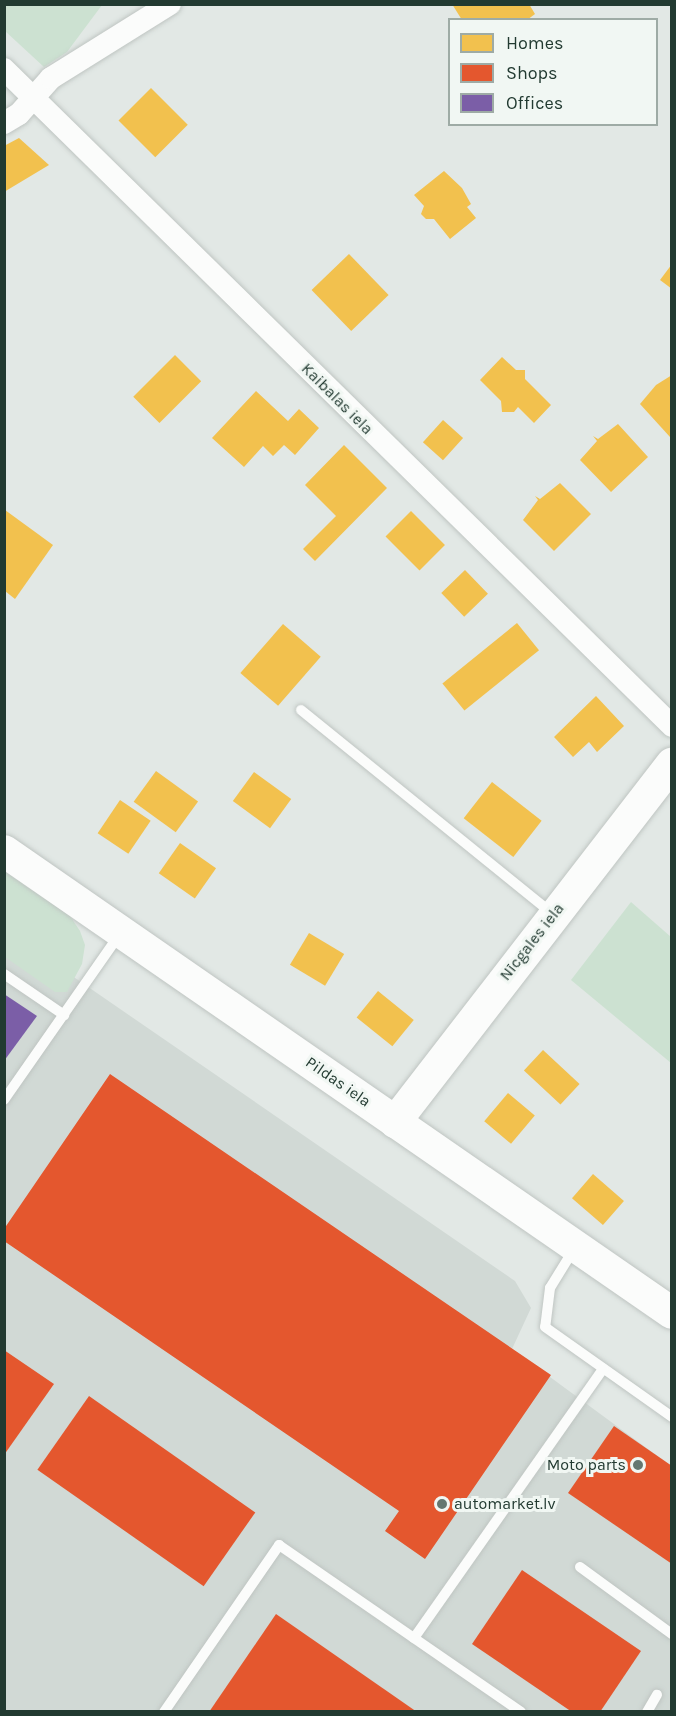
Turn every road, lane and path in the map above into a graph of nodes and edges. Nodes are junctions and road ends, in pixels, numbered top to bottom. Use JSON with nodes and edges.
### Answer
{"nodes":[{"id":1,"x":170,"y":4,"type":"edge"},
{"id":2,"x":4,"y":69,"type":"edge"},
{"id":3,"x":35,"y":95,"type":"junction"},
{"id":4,"x":4,"y":123,"type":"edge"},
{"id":5,"x":300,"y":710,"type":"dead end"},
{"id":6,"x":672,"y":726,"type":"edge"},
{"id":7,"x":672,"y":764,"type":"edge"},
{"id":8,"x":4,"y":851,"type":"edge"},
{"id":9,"x":553,"y":914,"type":"junction"},
{"id":10,"x":121,"y":932,"type":"junction"},
{"id":11,"x":4,"y":974,"type":"edge"},
{"id":12,"x":64,"y":1014,"type":"junction"},
{"id":13,"x":4,"y":1100,"type":"edge"},
{"id":14,"x":395,"y":1122,"type":"junction"},
{"id":15,"x":576,"y":1246,"type":"junction"},
{"id":16,"x":672,"y":1314,"type":"edge"},
{"id":17,"x":603,"y":1369,"type":"junction"},
{"id":18,"x":672,"y":1417,"type":"edge"},
{"id":19,"x":580,"y":1567,"type":"dead end"},
{"id":20,"x":672,"y":1634,"type":"edge"},
{"id":21,"x":414,"y":1638,"type":"junction"},
{"id":22,"x":657,"y":1695,"type":"dead end"},
{"id":23,"x":164,"y":1712,"type":"edge"},
{"id":24,"x":521,"y":1712,"type":"edge"},
{"id":25,"x":647,"y":1712,"type":"edge"}],
"edges":[{"from":1,"to":3,"type":"street"},
{"from":2,"to":3,"type":"street","name":"Kaibalas iela"},
{"from":3,"to":4,"type":"street"},
{"from":3,"to":6,"type":"street","name":"Kaibalas iela"},
{"from":5,"to":9,"type":"lane"},
{"from":7,"to":9,"type":"street","name":"Nīcgales iela"},
{"from":8,"to":10,"type":"street","name":"Pildas iela"},
{"from":9,"to":14,"type":"street","name":"Nīcgales iela"},
{"from":10,"to":12,"type":"lane"},
{"from":10,"to":14,"type":"street","name":"Pildas iela"},
{"from":11,"to":12,"type":"lane"},
{"from":12,"to":13,"type":"lane"},
{"from":14,"to":15,"type":"street","name":"Pildas iela"},
{"from":15,"to":16,"type":"street","name":"Pildas iela"},
{"from":15,"to":17,"type":"lane"},
{"from":17,"to":18,"type":"lane"},
{"from":17,"to":21,"type":"lane"},
{"from":19,"to":20,"type":"lane"},
{"from":21,"to":23,"type":"lane"},
{"from":21,"to":24,"type":"lane"},
{"from":22,"to":25,"type":"lane"}]}
